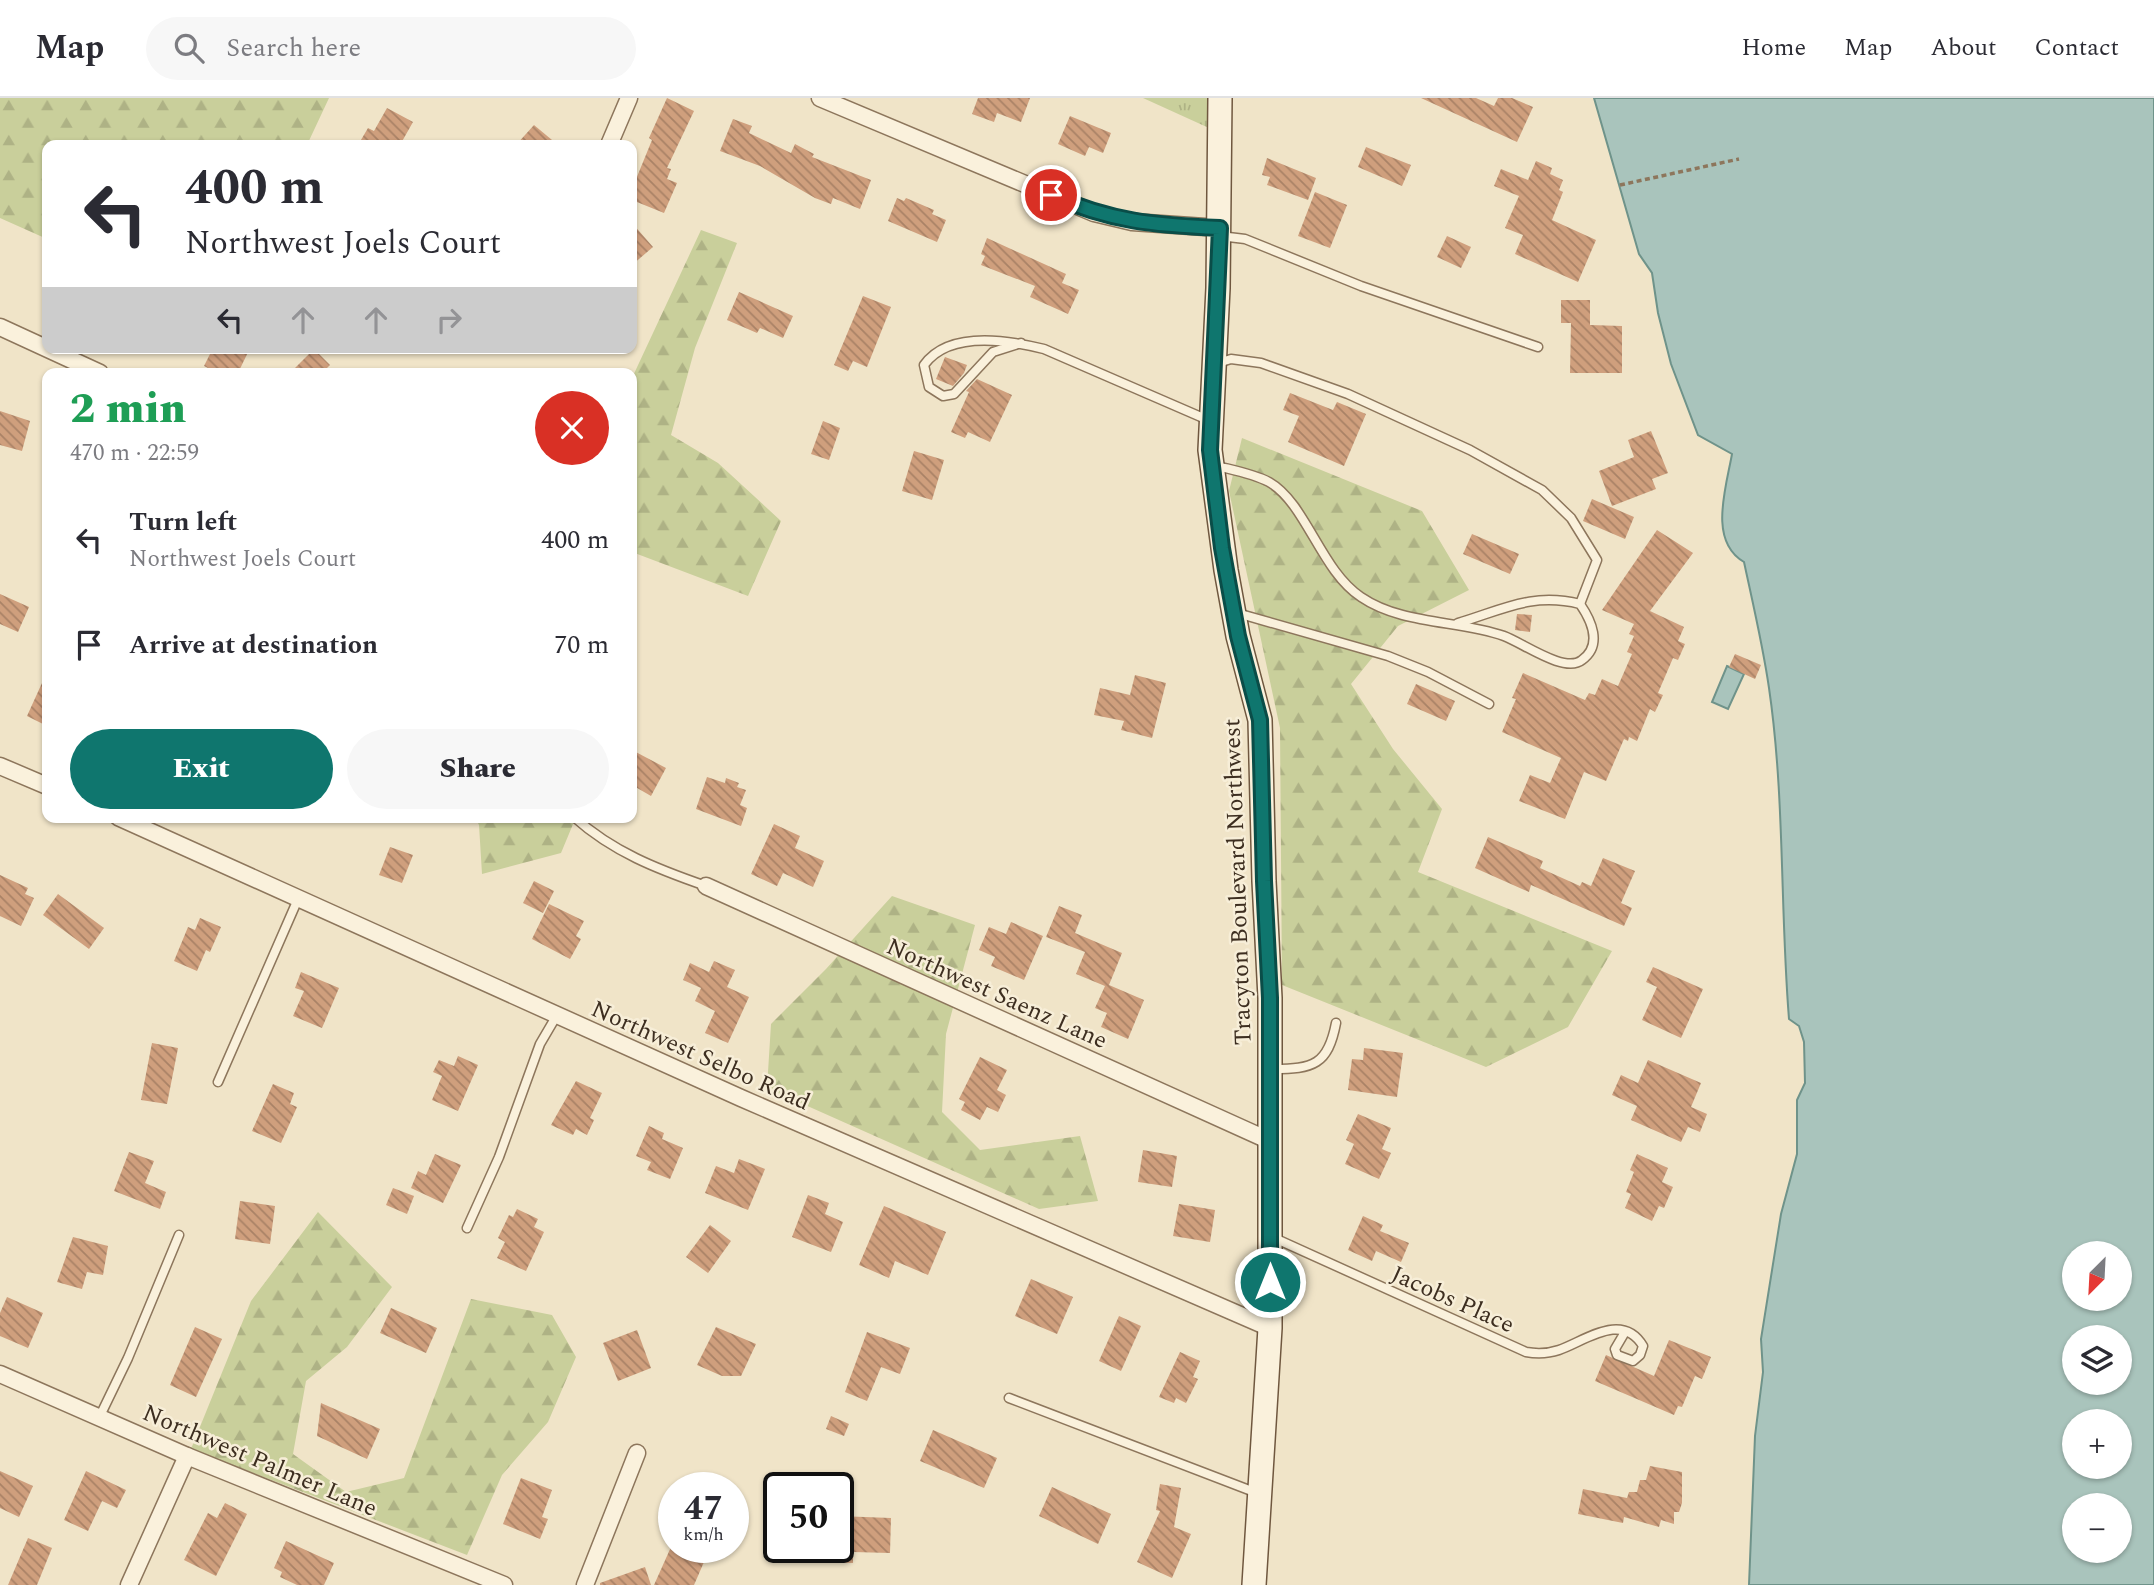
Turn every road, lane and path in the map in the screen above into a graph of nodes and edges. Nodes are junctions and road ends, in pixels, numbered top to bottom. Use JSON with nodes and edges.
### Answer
{"nodes":[{"id":1,"x":629,"y":98,"type":"edge"},
{"id":2,"x":820,"y":98,"type":"edge"},
{"id":3,"x":1220,"y":98,"type":"edge"},
{"id":4,"x":611,"y":140,"type":"edge"},
{"id":5,"x":1738,"y":159,"type":"dead end"},
{"id":6,"x":1620,"y":184,"type":"dead end"},
{"id":7,"x":1220,"y":232,"type":"junction"},
{"id":8,"x":0,"y":327,"type":"edge"},
{"id":9,"x":1021,"y":343,"type":"junction"},
{"id":10,"x":42,"y":346,"type":"edge"},
{"id":11,"x":1538,"y":347,"type":"dead end"},
{"id":12,"x":59,"y":354,"type":"edge"},
{"id":13,"x":1212,"y":365,"type":"junction"},
{"id":14,"x":89,"y":368,"type":"edge"},
{"id":15,"x":1210,"y":421,"type":"junction"},
{"id":16,"x":1210,"y":464,"type":"junction"},
{"id":17,"x":1580,"y":604,"type":"junction"},
{"id":18,"x":1234,"y":613,"type":"junction"},
{"id":19,"x":1458,"y":623,"type":"junction"},
{"id":20,"x":1489,"y":704,"type":"dead end"},
{"id":21,"x":0,"y":766,"type":"edge"},
{"id":22,"x":42,"y":784,"type":"edge"},
{"id":23,"x":131,"y":823,"type":"edge"},
{"id":24,"x":581,"y":823,"type":"edge"},
{"id":25,"x":706,"y":886,"type":"joint"},
{"id":26,"x":298,"y":899,"type":"junction"},
{"id":27,"x":556,"y":1015,"type":"junction"},
{"id":28,"x":1336,"y":1023,"type":"dead end"},
{"id":29,"x":1270,"y":1069,"type":"junction"},
{"id":30,"x":218,"y":1082,"type":"dead end"},
{"id":31,"x":1270,"y":1141,"type":"junction"},
{"id":32,"x":467,"y":1228,"type":"dead end"},
{"id":33,"x":179,"y":1235,"type":"dead end"},
{"id":34,"x":1270,"y":1236,"type":"junction"},
{"id":35,"x":1270,"y":1328,"type":"junction"},
{"id":36,"x":1625,"y":1332,"type":"dead end"},
{"id":37,"x":0,"y":1374,"type":"edge"},
{"id":38,"x":1009,"y":1398,"type":"dead end"},
{"id":39,"x":100,"y":1418,"type":"junction"},
{"id":40,"x":637,"y":1453,"type":"dead end"},
{"id":41,"x":187,"y":1456,"type":"junction"},
{"id":42,"x":1260,"y":1494,"type":"junction"},
{"id":43,"x":129,"y":1585,"type":"edge"},
{"id":44,"x":504,"y":1585,"type":"edge"},
{"id":45,"x":584,"y":1585,"type":"edge"},
{"id":46,"x":1254,"y":1585,"type":"edge"}],
"edges":[{"from":1,"to":4,"type":"street"},
{"from":2,"to":7,"type":"street"},
{"from":3,"to":7,"type":"main road","name":"Tracyton Boulevard Northwest"},
{"from":5,"to":6,"type":"path"},
{"from":7,"to":11,"type":"lane"},
{"from":7,"to":13,"type":"main road","name":"Tracyton Boulevard Northwest"},
{"from":8,"to":10,"type":"street"},
{"from":9,"to":9,"type":"lane"},
{"from":9,"to":15,"type":"lane"},
{"from":12,"to":14,"type":"street"},
{"from":13,"to":15,"type":"main road","name":"Tracyton Boulevard Northwest"},
{"from":13,"to":17,"type":"lane"},
{"from":15,"to":16,"type":"main road","name":"Tracyton Boulevard Northwest"},
{"from":16,"to":18,"type":"main road","name":"Tracyton Boulevard Northwest"},
{"from":16,"to":19,"type":"lane"},
{"from":17,"to":19,"type":"lane"},
{"from":17,"to":19,"type":"lane"},
{"from":18,"to":20,"type":"lane"},
{"from":18,"to":29,"type":"main road","name":"Tracyton Boulevard Northwest"},
{"from":21,"to":22,"type":"street"},
{"from":23,"to":26,"type":"street","name":"Northwest Selbo Road"},
{"from":24,"to":25,"type":"lane"},
{"from":25,"to":31,"type":"street","name":"Northwest Saenz Lane"},
{"from":26,"to":27,"type":"street","name":"Northwest Selbo Road"},
{"from":26,"to":30,"type":"lane"},
{"from":27,"to":32,"type":"lane"},
{"from":27,"to":35,"type":"street","name":"Northwest Selbo Road"},
{"from":28,"to":29,"type":"lane"},
{"from":29,"to":31,"type":"main road","name":"Tracyton Boulevard Northwest"},
{"from":31,"to":34,"type":"main road","name":"Tracyton Boulevard Northwest"},
{"from":33,"to":39,"type":"lane"},
{"from":34,"to":35,"type":"main road","name":"Tracyton Boulevard Northwest"},
{"from":34,"to":36,"type":"lane","name":"Jacobs Place"},
{"from":35,"to":42,"type":"main road","name":"Tracyton Boulevard Northwest"},
{"from":37,"to":39,"type":"street","name":"Northwest Palmer Lane"},
{"from":38,"to":42,"type":"lane"},
{"from":39,"to":41,"type":"street","name":"Northwest Palmer Lane"},
{"from":40,"to":45,"type":"street"},
{"from":41,"to":43,"type":"street"},
{"from":41,"to":44,"type":"street","name":"Northwest Palmer Lane"},
{"from":42,"to":46,"type":"main road","name":"Tracyton Boulevard Northwest"}]}
